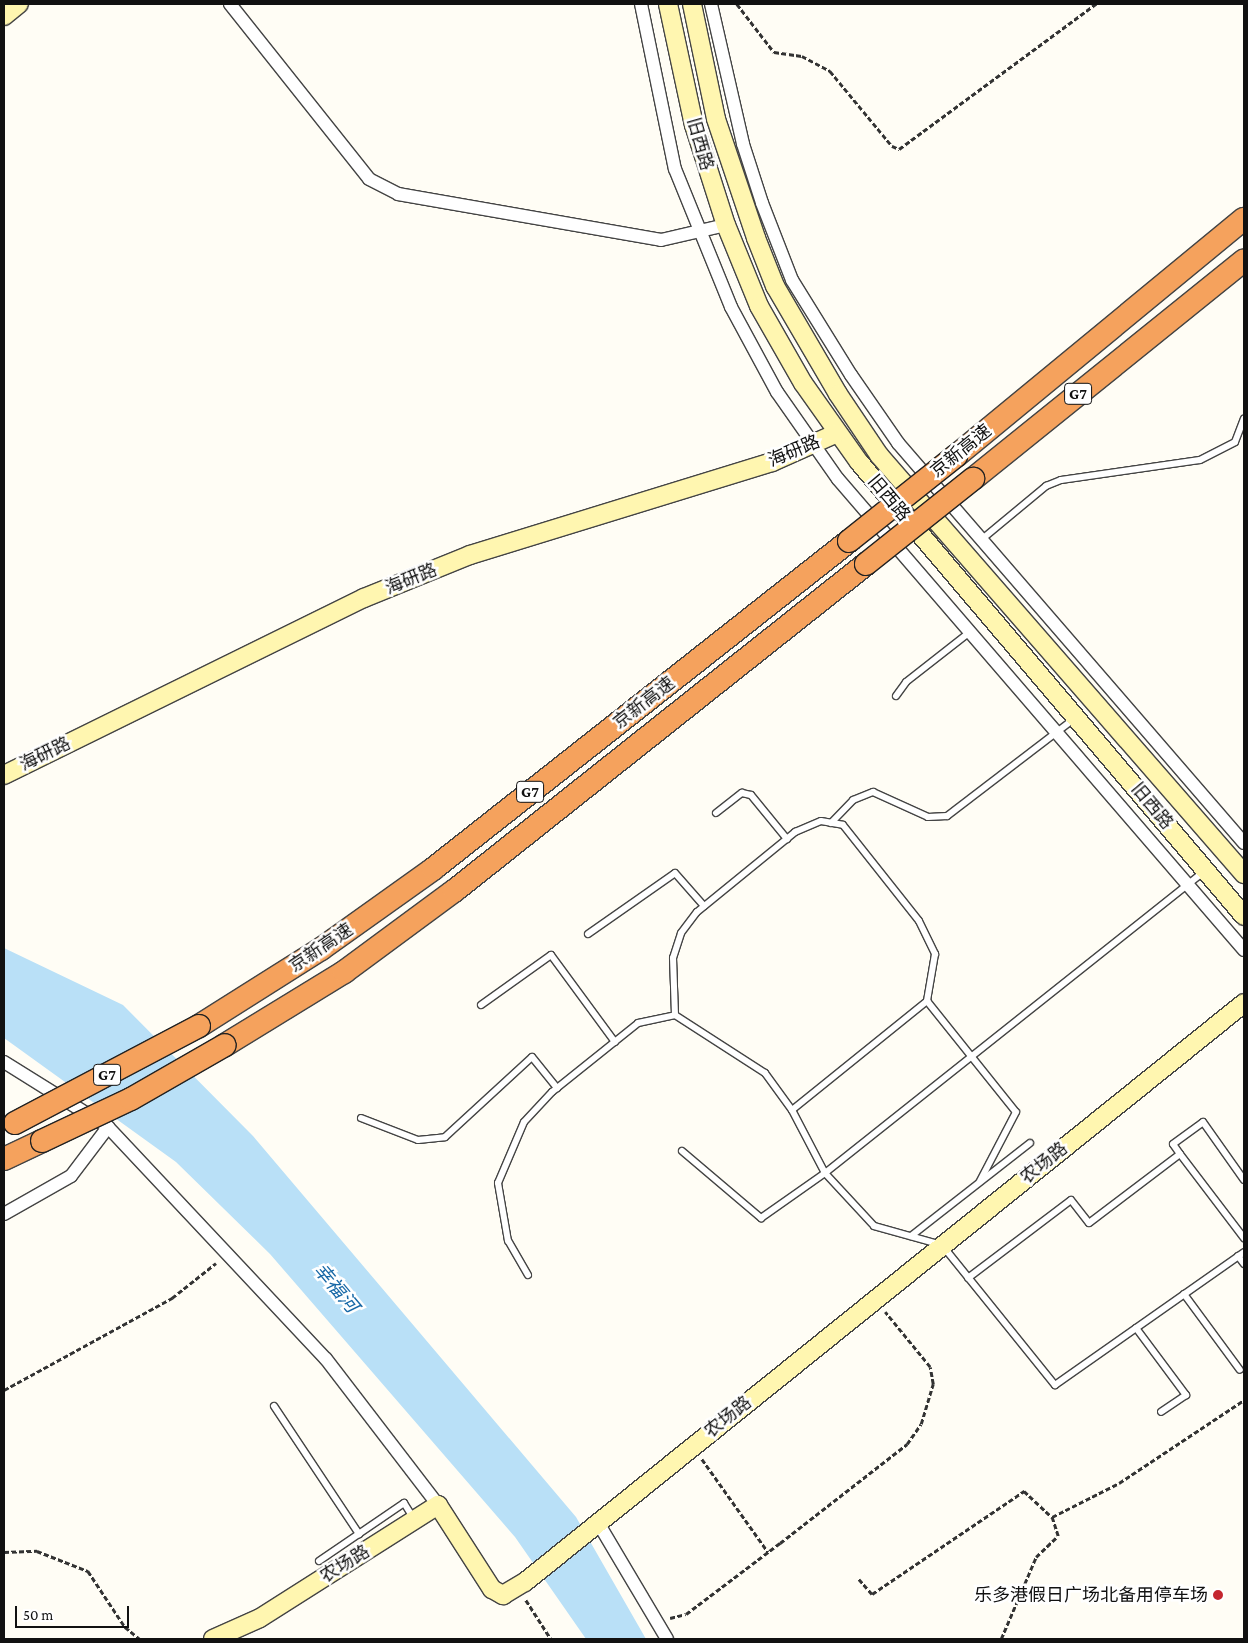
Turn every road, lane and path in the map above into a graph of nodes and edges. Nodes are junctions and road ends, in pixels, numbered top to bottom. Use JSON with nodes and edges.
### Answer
{"nodes":[{"id":1,"x":19,"y":4,"type":"edge"},
{"id":2,"x":230,"y":4,"type":"edge"},
{"id":3,"x":641,"y":4,"type":"edge"},
{"id":4,"x":668,"y":4,"type":"edge"},
{"id":5,"x":692,"y":4,"type":"edge"},
{"id":6,"x":711,"y":4,"type":"edge"},
{"id":7,"x":737,"y":4,"type":"edge"},
{"id":8,"x":1096,"y":4,"type":"edge"},
{"id":9,"x":4,"y":16,"type":"edge"},
{"id":10,"x":1244,"y":219,"type":"edge"},
{"id":11,"x":726,"y":225,"type":"junction"},
{"id":12,"x":698,"y":228,"type":"junction"},
{"id":13,"x":1244,"y":260,"type":"edge"},
{"id":14,"x":1244,"y":419,"type":"edge"},
{"id":15,"x":837,"y":433,"type":"junction"},
{"id":16,"x":814,"y":444,"type":"junction"},
{"id":17,"x":982,"y":540,"type":"junction"},
{"id":18,"x":971,"y":631,"type":"junction"},
{"id":19,"x":896,"y":696,"type":"dead end"},
{"id":20,"x":1076,"y":718,"type":"junction"},
{"id":21,"x":1058,"y":732,"type":"junction"},
{"id":22,"x":4,"y":775,"type":"edge"},
{"id":23,"x":716,"y":813,"type":"dead end"},
{"id":24,"x":832,"y":823,"type":"junction"},
{"id":25,"x":787,"y":839,"type":"junction"},
{"id":26,"x":1244,"y":843,"type":"edge"},
{"id":27,"x":1205,"y":870,"type":"junction"},
{"id":28,"x":1244,"y":874,"type":"edge"},
{"id":29,"x":1188,"y":884,"type":"junction"},
{"id":30,"x":704,"y":906,"type":"junction"},
{"id":31,"x":1244,"y":916,"type":"edge"},
{"id":32,"x":588,"y":934,"type":"dead end"},
{"id":33,"x":1244,"y":950,"type":"edge"},
{"id":34,"x":927,"y":1001,"type":"junction"},
{"id":35,"x":1244,"y":1003,"type":"edge"},
{"id":36,"x":481,"y":1005,"type":"dead end"},
{"id":37,"x":676,"y":1015,"type":"junction"},
{"id":38,"x":615,"y":1042,"type":"junction"},
{"id":39,"x":972,"y":1056,"type":"junction"},
{"id":40,"x":4,"y":1062,"type":"edge"},
{"id":41,"x":558,"y":1088,"type":"junction"},
{"id":42,"x":792,"y":1110,"type":"junction"},
{"id":43,"x":360,"y":1118,"type":"dead end"},
{"id":44,"x":9,"y":1126,"type":"edge"},
{"id":45,"x":108,"y":1127,"type":"junction"},
{"id":46,"x":1030,"y":1142,"type":"dead end"},
{"id":47,"x":682,"y":1151,"type":"dead end"},
{"id":48,"x":1180,"y":1154,"type":"junction"},
{"id":49,"x":4,"y":1159,"type":"edge"},
{"id":50,"x":825,"y":1173,"type":"junction"},
{"id":51,"x":1244,"y":1180,"type":"edge"},
{"id":52,"x":980,"y":1181,"type":"junction"},
{"id":53,"x":4,"y":1214,"type":"edge"},
{"id":54,"x":911,"y":1236,"type":"junction"},
{"id":55,"x":1244,"y":1238,"type":"edge"},
{"id":56,"x":942,"y":1245,"type":"junction"},
{"id":57,"x":1241,"y":1254,"type":"edge"},
{"id":58,"x":226,"y":1255,"type":"junction"},
{"id":59,"x":1244,"y":1264,"type":"edge"},
{"id":60,"x":528,"y":1275,"type":"dead end"},
{"id":61,"x":968,"y":1278,"type":"junction"},
{"id":62,"x":1184,"y":1294,"type":"junction"},
{"id":63,"x":875,"y":1299,"type":"junction"},
{"id":64,"x":1136,"y":1328,"type":"junction"},
{"id":65,"x":1240,"y":1370,"type":"dead end"},
{"id":66,"x":4,"y":1390,"type":"edge"},
{"id":67,"x":1244,"y":1400,"type":"edge"},
{"id":68,"x":274,"y":1406,"type":"dead end"},
{"id":69,"x":1161,"y":1412,"type":"dead end"},
{"id":70,"x":692,"y":1445,"type":"junction"},
{"id":71,"x":438,"y":1505,"type":"junction"},
{"id":72,"x":1052,"y":1517,"type":"junction"},
{"id":73,"x":415,"y":1520,"type":"junction"},
{"id":74,"x":595,"y":1523,"type":"junction"},
{"id":75,"x":359,"y":1534,"type":"junction"},
{"id":76,"x":4,"y":1552,"type":"edge"},
{"id":77,"x":768,"y":1552,"type":"junction"},
{"id":78,"x":319,"y":1561,"type":"dead end"},
{"id":79,"x":859,"y":1580,"type":"dead end"},
{"id":80,"x":521,"y":1584,"type":"junction"},
{"id":81,"x":656,"y":1622,"type":"junction"},
{"id":82,"x":140,"y":1639,"type":"edge"},
{"id":83,"x":213,"y":1639,"type":"edge"},
{"id":84,"x":551,"y":1639,"type":"edge"},
{"id":85,"x":667,"y":1639,"type":"edge"},
{"id":86,"x":1001,"y":1639,"type":"edge"}],
"edges":[{"from":1,"to":9,"type":"street"},
{"from":2,"to":12,"type":"street"},
{"from":3,"to":12,"type":"street"},
{"from":4,"to":11,"type":"street","name":"旧西路"},
{"from":5,"to":28,"type":"street","name":"旧西路"},
{"from":6,"to":17,"type":"street"},
{"from":7,"to":8,"type":"path"},
{"from":10,"to":44,"type":"highway","name":"京新高速","number":"G7","bridge":true},
{"from":11,"to":12,"type":"street"},
{"from":11,"to":15,"type":"street","name":"旧西路"},
{"from":12,"to":16,"type":"street"},
{"from":13,"to":49,"type":"highway","name":"京新高速","number":"G7","bridge":true},
{"from":14,"to":17,"type":"lane"},
{"from":15,"to":16,"type":"street","name":"海研路"},
{"from":15,"to":20,"type":"street","name":"旧西路"},
{"from":16,"to":18,"type":"street"},
{"from":16,"to":22,"type":"street","name":"海研路"},
{"from":17,"to":26,"type":"street"},
{"from":18,"to":19,"type":"lane"},
{"from":18,"to":21,"type":"street"},
{"from":20,"to":21,"type":"lane"},
{"from":20,"to":27,"type":"street","name":"旧西路"},
{"from":21,"to":24,"type":"lane"},
{"from":21,"to":29,"type":"street"},
{"from":23,"to":25,"type":"lane"},
{"from":24,"to":25,"type":"lane"},
{"from":24,"to":34,"type":"lane"},
{"from":25,"to":30,"type":"lane"},
{"from":27,"to":29,"type":"lane"},
{"from":27,"to":31,"type":"street","name":"旧西路"},
{"from":29,"to":33,"type":"street"},
{"from":29,"to":39,"type":"lane"},
{"from":30,"to":32,"type":"lane"},
{"from":30,"to":37,"type":"lane"},
{"from":34,"to":39,"type":"lane"},
{"from":34,"to":42,"type":"lane"},
{"from":35,"to":56,"type":"street","name":"农场路"},
{"from":36,"to":38,"type":"lane"},
{"from":37,"to":38,"type":"lane"},
{"from":37,"to":42,"type":"lane"},
{"from":38,"to":41,"type":"lane"},
{"from":39,"to":50,"type":"lane"},
{"from":39,"to":52,"type":"lane"},
{"from":40,"to":45,"type":"street"},
{"from":41,"to":43,"type":"lane"},
{"from":41,"to":60,"type":"lane"},
{"from":42,"to":50,"type":"lane"},
{"from":45,"to":53,"type":"street"},
{"from":45,"to":58,"type":"street"},
{"from":46,"to":52,"type":"lane"},
{"from":47,"to":50,"type":"lane"},
{"from":48,"to":51,"type":"lane"},
{"from":48,"to":55,"type":"lane"},
{"from":48,"to":61,"type":"lane"},
{"from":50,"to":54,"type":"lane"},
{"from":52,"to":54,"type":"lane"},
{"from":54,"to":56,"type":"lane"},
{"from":56,"to":61,"type":"lane"},
{"from":56,"to":63,"type":"street","name":"农场路"},
{"from":57,"to":59,"type":"lane"},
{"from":57,"to":62,"type":"lane"},
{"from":58,"to":66,"type":"path"},
{"from":58,"to":71,"type":"street"},
{"from":61,"to":64,"type":"lane"},
{"from":62,"to":64,"type":"lane"},
{"from":62,"to":65,"type":"lane"},
{"from":63,"to":70,"type":"street","name":"农场路"},
{"from":63,"to":77,"type":"path"},
{"from":64,"to":69,"type":"lane"},
{"from":67,"to":72,"type":"path"},
{"from":68,"to":75,"type":"lane"},
{"from":70,"to":74,"type":"street","name":"农场路"},
{"from":70,"to":77,"type":"path"},
{"from":71,"to":73,"type":"street","name":"农场路"},
{"from":71,"to":80,"type":"street","name":"农场路"},
{"from":72,"to":79,"type":"path"},
{"from":72,"to":86,"type":"path"},
{"from":73,"to":75,"type":"lane"},
{"from":73,"to":83,"type":"street","name":"农场路"},
{"from":74,"to":80,"type":"street","name":"农场路"},
{"from":74,"to":81,"type":"street"},
{"from":75,"to":78,"type":"lane"},
{"from":76,"to":82,"type":"path"},
{"from":77,"to":81,"type":"path"},
{"from":80,"to":84,"type":"path"},
{"from":81,"to":85,"type":"street"}]}
